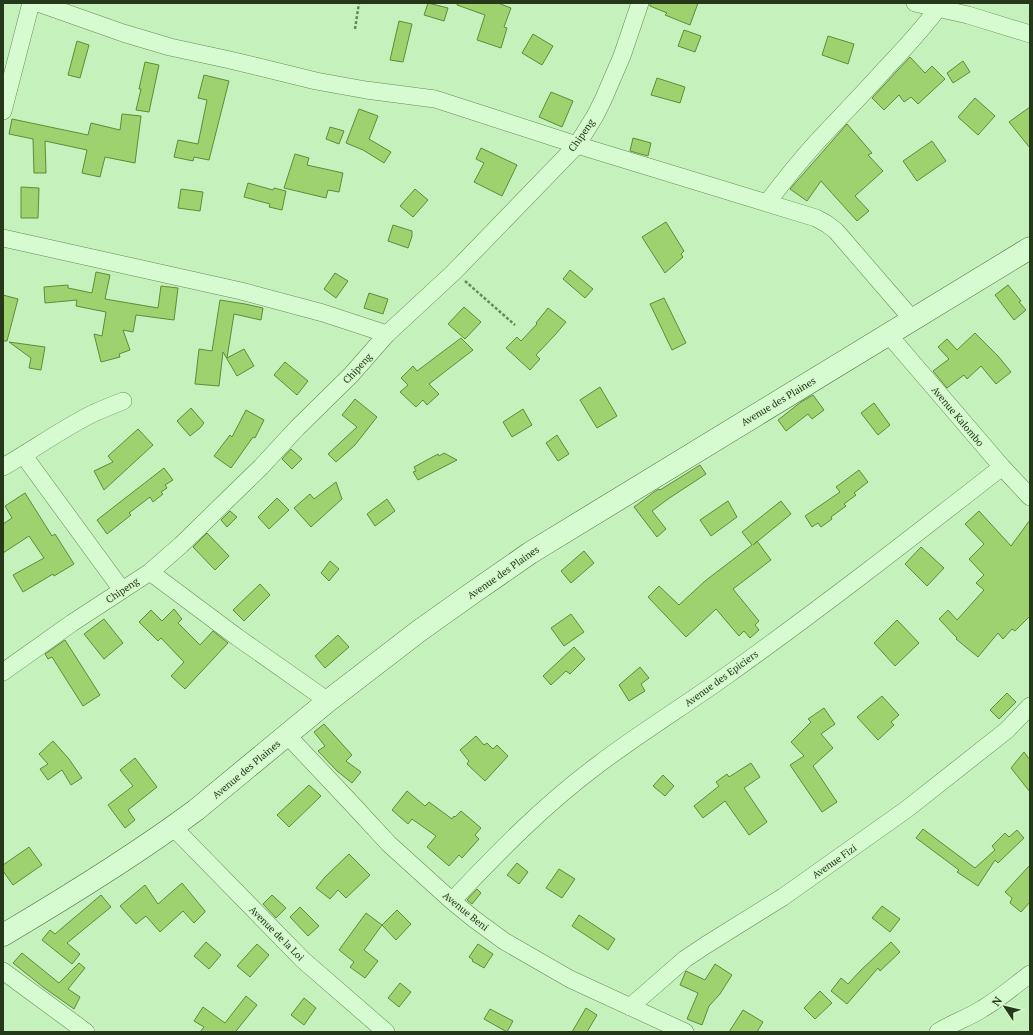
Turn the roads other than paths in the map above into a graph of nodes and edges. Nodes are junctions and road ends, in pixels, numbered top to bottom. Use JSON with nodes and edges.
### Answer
{"nodes":[{"id":1,"x":31,"y":3,"type":"edge"},
{"id":2,"x":38,"y":3,"type":"edge"},
{"id":3,"x":640,"y":3,"type":"edge"},
{"id":4,"x":915,"y":3,"type":"edge"},
{"id":5,"x":938,"y":8,"type":"junction"},
{"id":6,"x":1030,"y":34,"type":"edge"},
{"id":7,"x":3,"y":111,"type":"edge"},
{"id":8,"x":577,"y":145,"type":"junction"},
{"id":9,"x":767,"y":203,"type":"junction"},
{"id":10,"x":3,"y":238,"type":"edge"},
{"id":11,"x":1030,"y":248,"type":"edge"},
{"id":12,"x":912,"y":319,"type":"junction"},
{"id":13,"x":387,"y":334,"type":"junction"},
{"id":14,"x":888,"y":334,"type":"junction"},
{"id":15,"x":123,"y":401,"type":"dead end"},
{"id":16,"x":24,"y":456,"type":"junction"},
{"id":17,"x":3,"y":467,"type":"edge"},
{"id":18,"x":1002,"y":467,"type":"junction"},
{"id":19,"x":1030,"y":497,"type":"edge"},
{"id":20,"x":150,"y":572,"type":"junction"},
{"id":21,"x":122,"y":590,"type":"junction"},
{"id":22,"x":3,"y":672,"type":"edge"},
{"id":23,"x":328,"y":701,"type":"junction"},
{"id":24,"x":1030,"y":706,"type":"edge"},
{"id":25,"x":287,"y":735,"type":"junction"},
{"id":26,"x":173,"y":827,"type":"junction"},
{"id":27,"x":452,"y":901,"type":"junction"},
{"id":28,"x":3,"y":935,"type":"edge"},
{"id":29,"x":3,"y":971,"type":"edge"},
{"id":30,"x":1030,"y":974,"type":"edge"},
{"id":31,"x":630,"y":1007,"type":"junction"},
{"id":32,"x":86,"y":1032,"type":"edge"},
{"id":33,"x":386,"y":1032,"type":"edge"},
{"id":34,"x":685,"y":1032,"type":"edge"},
{"id":35,"x":938,"y":1032,"type":"edge"}],
"edges":[{"from":1,"to":7,"type":"street"},
{"from":2,"to":8,"type":"street"},
{"from":3,"to":8,"type":"street","name":"Chipeng"},
{"from":4,"to":5,"type":"street"},
{"from":5,"to":6,"type":"street"},
{"from":5,"to":9,"type":"street"},
{"from":8,"to":9,"type":"street"},
{"from":8,"to":13,"type":"street","name":"Chipeng"},
{"from":9,"to":12,"type":"street"},
{"from":10,"to":13,"type":"street"},
{"from":11,"to":12,"type":"street","name":"Avenue des Plaines"},
{"from":12,"to":14,"type":"street","name":"Avenue des Plaines"},
{"from":13,"to":20,"type":"street","name":"Chipeng"},
{"from":14,"to":18,"type":"street","name":"Avenue Kalombo"},
{"from":14,"to":23,"type":"street","name":"Avenue des Plaines"},
{"from":15,"to":16,"type":"street"},
{"from":16,"to":17,"type":"street"},
{"from":16,"to":21,"type":"street"},
{"from":18,"to":19,"type":"street","name":"Avenue Kalombo"},
{"from":18,"to":27,"type":"street","name":"Avenue des Epiciers"},
{"from":20,"to":21,"type":"street","name":"Chipeng"},
{"from":20,"to":23,"type":"street"},
{"from":21,"to":22,"type":"street","name":"Chipeng"},
{"from":23,"to":25,"type":"street","name":"Avenue des Plaines"},
{"from":24,"to":31,"type":"street","name":"Avenue Fizi"},
{"from":25,"to":26,"type":"street","name":"Avenue des Plaines"},
{"from":25,"to":27,"type":"street","name":"Avenue Beni"},
{"from":26,"to":28,"type":"street","name":"Avenue des Plaines"},
{"from":26,"to":33,"type":"street","name":"Avenue de la Loi"},
{"from":27,"to":31,"type":"street","name":"Avenue Beni"},
{"from":29,"to":32,"type":"street"},
{"from":30,"to":35,"type":"street"},
{"from":31,"to":34,"type":"street","name":"Avenue Beni"}]}
